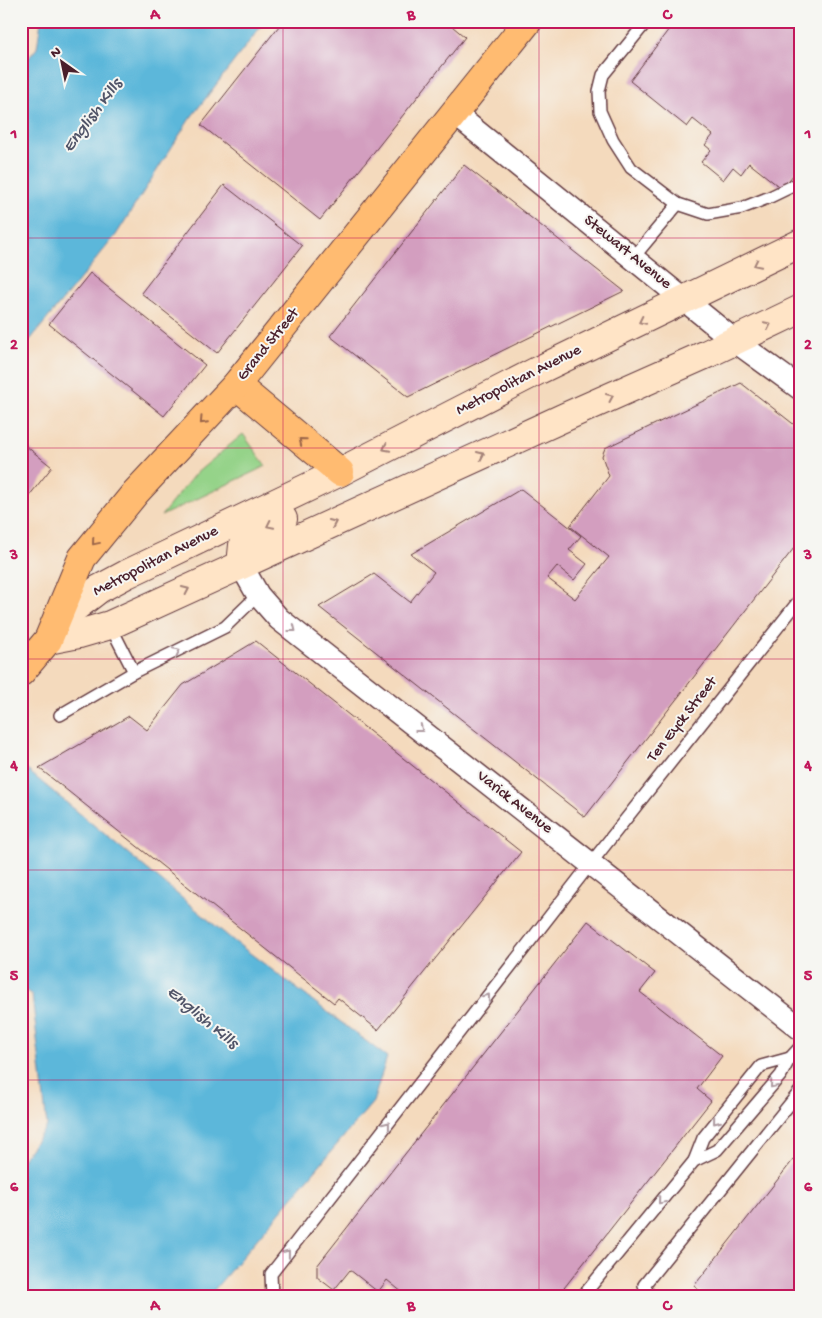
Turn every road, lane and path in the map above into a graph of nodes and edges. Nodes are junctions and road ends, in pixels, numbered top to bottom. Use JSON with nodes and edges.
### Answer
{"nodes":[{"id":1,"x":528,"y":21,"type":"edge"},
{"id":2,"x":648,"y":21,"type":"edge"},
{"id":3,"x":455,"y":114,"type":"junction"},
{"id":4,"x":801,"y":182,"type":"edge"},
{"id":5,"x":678,"y":204,"type":"junction"},
{"id":6,"x":801,"y":243,"type":"edge"},
{"id":7,"x":633,"y":258,"type":"junction"},
{"id":8,"x":685,"y":299,"type":"junction"},
{"id":9,"x":801,"y":309,"type":"edge"},
{"id":10,"x":735,"y":341,"type":"junction"},
{"id":11,"x":539,"y":370,"type":"junction"},
{"id":12,"x":236,"y":385,"type":"junction"},
{"id":13,"x":801,"y":389,"type":"edge"},
{"id":14,"x":340,"y":472,"type":"junction"},
{"id":15,"x":241,"y":565,"type":"junction"},
{"id":16,"x":258,"y":595,"type":"junction"},
{"id":17,"x":801,"y":598,"type":"edge"},
{"id":18,"x":110,"y":625,"type":"junction"},
{"id":19,"x":48,"y":640,"type":"junction"},
{"id":20,"x":21,"y":672,"type":"edge"},
{"id":21,"x":134,"y":672,"type":"junction"},
{"id":22,"x":60,"y":715,"type":"dead end"},
{"id":23,"x":591,"y":863,"type":"junction"},
{"id":24,"x":801,"y":1029,"type":"edge"},
{"id":25,"x":801,"y":1046,"type":"edge"},
{"id":26,"x":790,"y":1058,"type":"junction"},
{"id":27,"x":801,"y":1090,"type":"edge"},
{"id":28,"x":694,"y":1161,"type":"junction"},
{"id":29,"x":272,"y":1297,"type":"edge"},
{"id":30,"x":582,"y":1297,"type":"edge"},
{"id":31,"x":650,"y":1297,"type":"edge"}],
"edges":[{"from":1,"to":3,"type":"main road","name":"Grand Street"},
{"from":2,"to":5,"type":"lane"},
{"from":3,"to":7,"type":"street","name":"Stewart Avenue"},
{"from":3,"to":12,"type":"main road","name":"Grand Street"},
{"from":4,"to":5,"type":"lane"},
{"from":5,"to":7,"type":"lane"},
{"from":6,"to":8,"type":"main road","name":"Metropolitan Avenue","one_way":true},
{"from":7,"to":8,"type":"street","name":"Stewart Avenue"},
{"from":8,"to":10,"type":"street","name":"Stewart Avenue"},
{"from":8,"to":11,"type":"main road","name":"Metropolitan Avenue","one_way":true},
{"from":10,"to":9,"type":"main road","one_way":true},
{"from":10,"to":13,"type":"street","name":"Stewart Avenue"},
{"from":15,"to":10,"type":"main road","one_way":true},
{"from":11,"to":14,"type":"main road","name":"Metropolitan Avenue","one_way":true},
{"from":11,"to":15,"type":"main road","one_way":true},
{"from":14,"to":12,"type":"main road","one_way":true},
{"from":12,"to":19,"type":"main road","name":"Grand Street","one_way":true},
{"from":14,"to":19,"type":"main road","name":"Metropolitan Avenue"},
{"from":15,"to":16,"type":"street","name":"Varick Avenue"},
{"from":18,"to":15,"type":"main road","one_way":true},
{"from":21,"to":16,"type":"lane","one_way":true},
{"from":16,"to":23,"type":"street","name":"Varick Avenue","one_way":true},
{"from":17,"to":23,"type":"lane","name":"Ten Eyck Street"},
{"from":18,"to":19,"type":"main road"},
{"from":18,"to":21,"type":"lane"},
{"from":19,"to":20,"type":"main road","name":"Grand Street"},
{"from":21,"to":22,"type":"lane"},
{"from":23,"to":24,"type":"street","name":"Varick Avenue"},
{"from":29,"to":23,"type":"lane","name":"Ten Eyck Street","one_way":true},
{"from":25,"to":26,"type":"lane"},
{"from":26,"to":28,"type":"lane","one_way":true},
{"from":26,"to":28,"type":"lane","one_way":true},
{"from":27,"to":31,"type":"lane"},
{"from":28,"to":30,"type":"lane","one_way":true}]}
